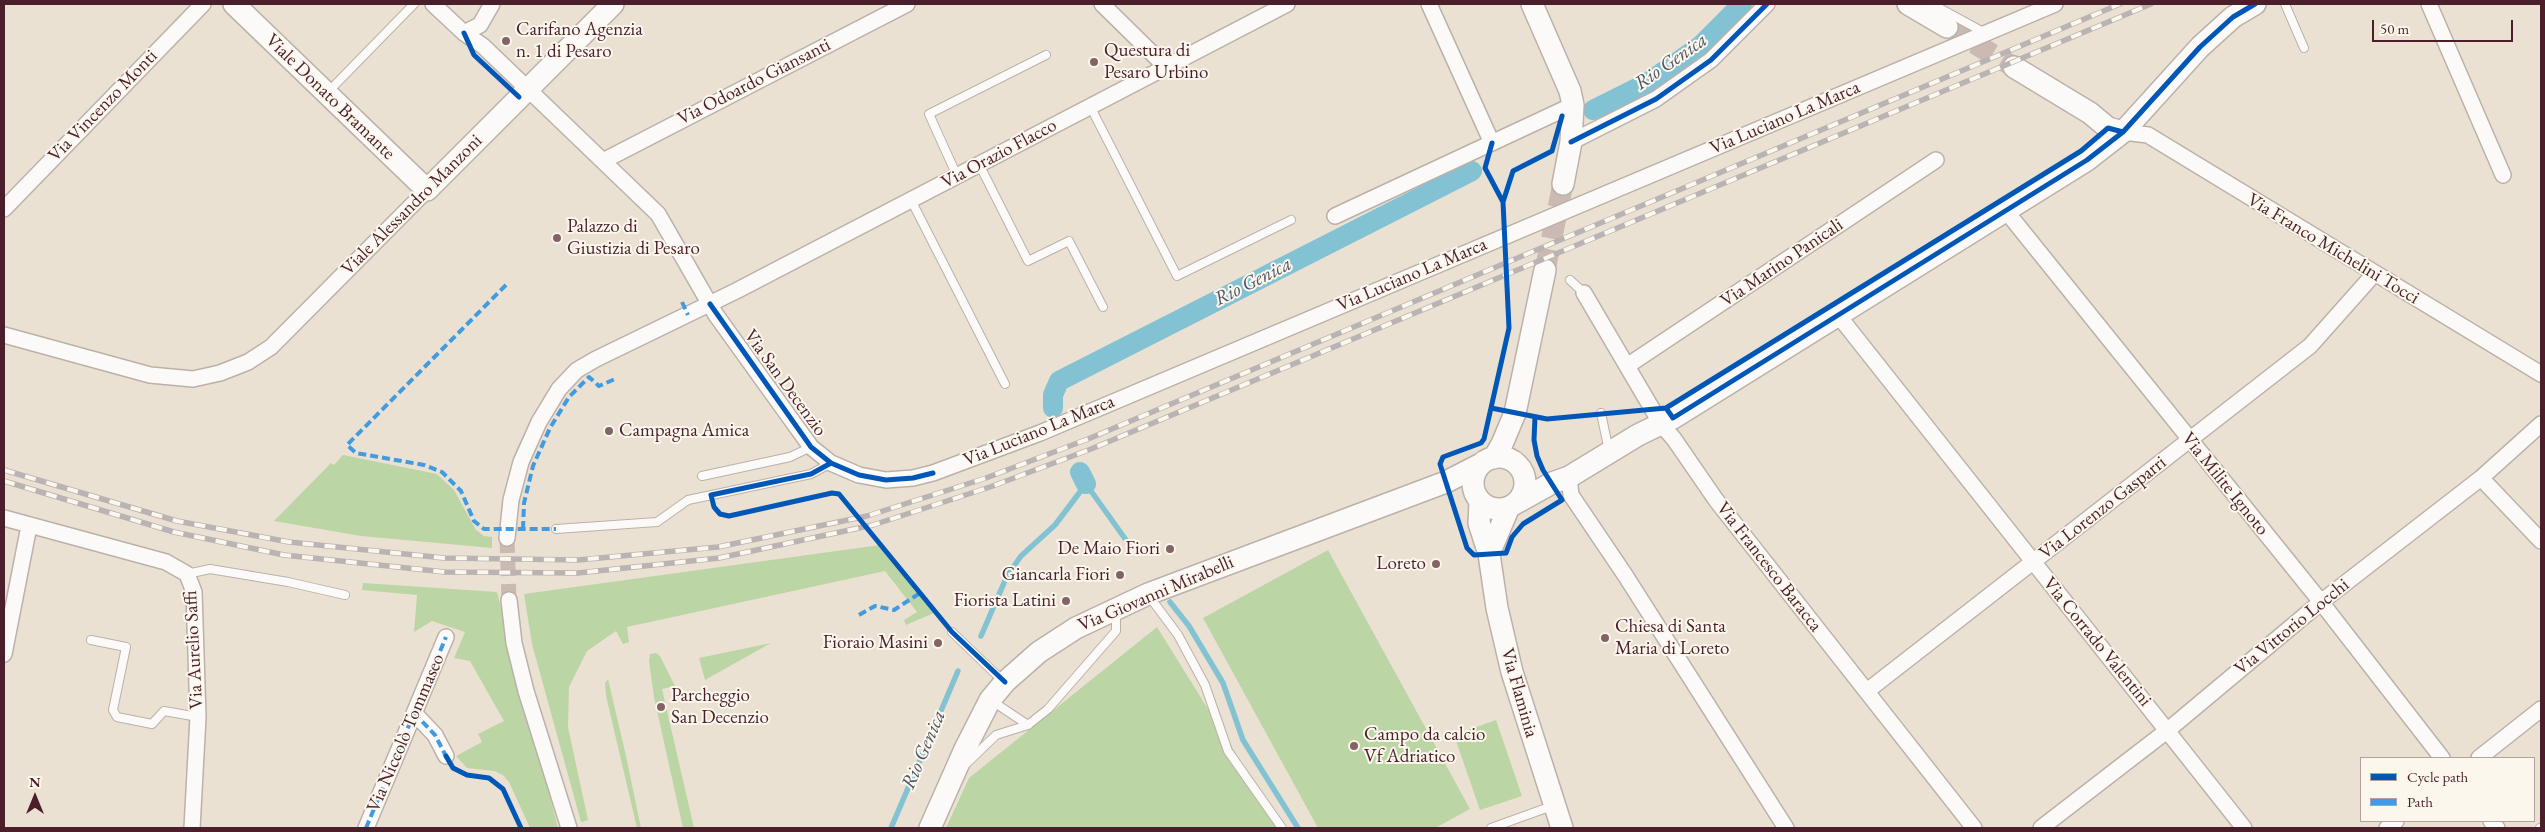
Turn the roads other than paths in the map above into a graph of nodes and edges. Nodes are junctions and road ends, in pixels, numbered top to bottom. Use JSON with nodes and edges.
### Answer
{"nodes":[{"id":1,"x":203,"y":4,"type":"edge"},
{"id":2,"x":234,"y":4,"type":"edge"},
{"id":3,"x":414,"y":4,"type":"edge"},
{"id":4,"x":434,"y":4,"type":"edge"},
{"id":5,"x":492,"y":4,"type":"edge"},
{"id":6,"x":613,"y":4,"type":"edge"},
{"id":7,"x":907,"y":4,"type":"edge"},
{"id":8,"x":1102,"y":4,"type":"edge"},
{"id":9,"x":1287,"y":4,"type":"edge"},
{"id":10,"x":1429,"y":4,"type":"edge"},
{"id":11,"x":1532,"y":4,"type":"edge"},
{"id":12,"x":1767,"y":4,"type":"edge"},
{"id":13,"x":1908,"y":4,"type":"edge"},
{"id":14,"x":1932,"y":4,"type":"edge"},
{"id":15,"x":2055,"y":4,"type":"edge"},
{"id":16,"x":2255,"y":4,"type":"edge"},
{"id":17,"x":2285,"y":4,"type":"edge"},
{"id":18,"x":2429,"y":4,"type":"edge"},
{"id":19,"x":1947,"y":27,"type":"tunnel mouth"},
{"id":20,"x":464,"y":33,"type":"junction"},
{"id":21,"x":1985,"y":33,"type":"junction"},
{"id":22,"x":2304,"y":48,"type":"dead end"},
{"id":23,"x":1046,"y":55,"type":"dead end"},
{"id":24,"x":1166,"y":67,"type":"junction"},
{"id":25,"x":2014,"y":67,"type":"tunnel mouth"},
{"id":26,"x":527,"y":89,"type":"junction"},
{"id":27,"x":327,"y":93,"type":"junction"},
{"id":28,"x":1573,"y":104,"type":"junction"},
{"id":29,"x":1090,"y":106,"type":"junction"},
{"id":30,"x":2123,"y":132,"type":"junction"},
{"id":31,"x":1571,"y":142,"type":"junction"},
{"id":32,"x":1492,"y":143,"type":"junction"},
{"id":33,"x":1936,"y":160,"type":"dead end"},
{"id":34,"x":603,"y":161,"type":"junction"},
{"id":35,"x":979,"y":164,"type":"junction"},
{"id":36,"x":2504,"y":175,"type":"dead end"},
{"id":37,"x":957,"y":176,"type":"junction"},
{"id":38,"x":1563,"y":184,"type":"tunnel mouth"},
{"id":39,"x":427,"y":190,"type":"junction"},
{"id":40,"x":911,"y":200,"type":"junction"},
{"id":41,"x":4,"y":209,"type":"edge"},
{"id":42,"x":2006,"y":210,"type":"junction"},
{"id":43,"x":1335,"y":216,"type":"dead end"},
{"id":44,"x":1291,"y":220,"type":"dead end"},
{"id":45,"x":1545,"y":270,"type":"tunnel mouth"},
{"id":46,"x":2374,"y":274,"type":"junction"},
{"id":47,"x":1570,"y":280,"type":"dead end"},
{"id":48,"x":1584,"y":293,"type":"joint"},
{"id":49,"x":710,"y":304,"type":"junction"},
{"id":50,"x":1103,"y":307,"type":"dead end"},
{"id":51,"x":1838,"y":315,"type":"junction"},
{"id":52,"x":4,"y":335,"type":"edge"},
{"id":53,"x":1628,"y":366,"type":"junction"},
{"id":54,"x":2541,"y":374,"type":"edge"},
{"id":55,"x":1005,"y":384,"type":"dead end"},
{"id":56,"x":1601,"y":413,"type":"dead end"},
{"id":57,"x":1661,"y":424,"type":"junction"},
{"id":58,"x":2541,"y":424,"type":"edge"},
{"id":59,"x":2189,"y":440,"type":"junction"},
{"id":60,"x":811,"y":446,"type":"junction"},
{"id":61,"x":1609,"y":452,"type":"junction"},
{"id":62,"x":1487,"y":461,"type":"junction"},
{"id":63,"x":832,"y":463,"type":"junction"},
{"id":64,"x":933,"y":473,"type":"joint"},
{"id":65,"x":702,"y":476,"type":"dead end"},
{"id":66,"x":1569,"y":477,"type":"junction"},
{"id":67,"x":2481,"y":478,"type":"junction"},
{"id":68,"x":1446,"y":482,"type":"junction"},
{"id":69,"x":1479,"y":500,"type":"junction"},
{"id":70,"x":1512,"y":505,"type":"junction"},
{"id":71,"x":4,"y":518,"type":"edge"},
{"id":72,"x":29,"y":526,"type":"junction"},
{"id":73,"x":556,"y":529,"type":"dead end"},
{"id":74,"x":507,"y":538,"type":"tunnel mouth"},
{"id":75,"x":2541,"y":541,"type":"edge"},
{"id":76,"x":1489,"y":554,"type":"junction"},
{"id":77,"x":2033,"y":563,"type":"junction"},
{"id":78,"x":187,"y":574,"type":"junction"},
{"id":79,"x":1148,"y":594,"type":"junction"},
{"id":80,"x":345,"y":595,"type":"dead end"},
{"id":81,"x":508,"y":600,"type":"tunnel mouth"},
{"id":82,"x":2321,"y":602,"type":"junction"},
{"id":83,"x":1116,"y":609,"type":"junction"},
{"id":84,"x":952,"y":632,"type":"dead end"},
{"id":85,"x":446,"y":637,"type":"dead end"},
{"id":86,"x":91,"y":640,"type":"dead end"},
{"id":87,"x":4,"y":651,"type":"edge"},
{"id":88,"x":1005,"y":682,"type":"junction"},
{"id":89,"x":1867,"y":691,"type":"junction"},
{"id":90,"x":990,"y":700,"type":"junction"},
{"id":91,"x":2541,"y":710,"type":"edge"},
{"id":92,"x":414,"y":713,"type":"junction"},
{"id":93,"x":198,"y":717,"type":"junction"},
{"id":94,"x":1028,"y":725,"type":"junction"},
{"id":95,"x":2168,"y":730,"type":"junction"},
{"id":96,"x":446,"y":756,"type":"dead end"},
{"id":97,"x":2441,"y":757,"type":"edge"},
{"id":98,"x":2480,"y":757,"type":"edge"},
{"id":99,"x":953,"y":776,"type":"junction"},
{"id":100,"x":1553,"y":805,"type":"junction"},
{"id":101,"x":192,"y":828,"type":"edge"},
{"id":102,"x":366,"y":828,"type":"edge"},
{"id":103,"x":569,"y":828,"type":"edge"},
{"id":104,"x":930,"y":828,"type":"edge"},
{"id":105,"x":1282,"y":828,"type":"edge"},
{"id":106,"x":1491,"y":828,"type":"edge"},
{"id":107,"x":1562,"y":828,"type":"edge"},
{"id":108,"x":1786,"y":828,"type":"edge"},
{"id":109,"x":1974,"y":828,"type":"edge"},
{"id":110,"x":2041,"y":828,"type":"edge"},
{"id":111,"x":2244,"y":828,"type":"edge"}],
"edges":[{"from":1,"to":41,"type":"street","name":"Via Vincenzo Monti"},
{"from":2,"to":27,"type":"street","name":"Viale Donato Bramante"},
{"from":3,"to":27,"type":"lane"},
{"from":4,"to":20,"type":"street","name":"Via San Decenzio"},
{"from":5,"to":20,"type":"street"},
{"from":6,"to":26,"type":"street","name":"Viale Alessandro Manzoni"},
{"from":7,"to":34,"type":"street","name":"Via Odoardo Giansanti"},
{"from":8,"to":24,"type":"street"},
{"from":9,"to":24,"type":"street","name":"Via Orazio Flacco"},
{"from":10,"to":32,"type":"street"},
{"from":11,"to":28,"type":"street"},
{"from":12,"to":31,"type":"street"},
{"from":13,"to":19,"type":"street"},
{"from":14,"to":21,"type":"lane"},
{"from":15,"to":21,"type":"street","name":"Via Luciano La Marca"},
{"from":16,"to":30,"type":"street"},
{"from":17,"to":22,"type":"lane"},
{"from":18,"to":36,"type":"street"},
{"from":20,"to":26,"type":"street","name":"Via San Decenzio"},
{"from":21,"to":64,"type":"street","name":"Via Luciano La Marca"},
{"from":23,"to":37,"type":"lane"},
{"from":24,"to":29,"type":"street","name":"Via Orazio Flacco"},
{"from":25,"to":30,"type":"street"},
{"from":26,"to":34,"type":"street","name":"Via San Decenzio"},
{"from":26,"to":39,"type":"street","name":"Viale Alessandro Manzoni"},
{"from":27,"to":39,"type":"street","name":"Viale Donato Bramante"},
{"from":28,"to":31,"type":"street"},
{"from":28,"to":32,"type":"street"},
{"from":29,"to":35,"type":"street","name":"Via Orazio Flacco"},
{"from":29,"to":44,"type":"lane"},
{"from":30,"to":42,"type":"street"},
{"from":30,"to":46,"type":"street","name":"Via Franco Michelini Tocci"},
{"from":31,"to":38,"type":"street"},
{"from":32,"to":43,"type":"street"},
{"from":33,"to":53,"type":"street","name":"Via Marino Panicali"},
{"from":34,"to":49,"type":"street","name":"Via San Decenzio"},
{"from":35,"to":37,"type":"street","name":"Via Orazio Flacco"},
{"from":35,"to":50,"type":"lane"},
{"from":37,"to":40,"type":"street","name":"Via Orazio Flacco"},
{"from":39,"to":52,"type":"street","name":"Viale Alessandro Manzoni"},
{"from":40,"to":49,"type":"street","name":"Via Orazio Flacco"},
{"from":40,"to":55,"type":"lane"},
{"from":42,"to":51,"type":"street"},
{"from":42,"to":59,"type":"street","name":"Via Milite Ignoto"},
{"from":45,"to":62,"type":"street"},
{"from":46,"to":54,"type":"street","name":"Via Franco Michelini Tocci"},
{"from":46,"to":59,"type":"street","name":"Via Lorenzo Gasparri"},
{"from":47,"to":48,"type":"lane"},
{"from":48,"to":53,"type":"street","name":"Via Francesco Baracca"},
{"from":49,"to":60,"type":"street","name":"Via San Decenzio"},
{"from":49,"to":74,"type":"street","name":"Via Orazio Flacco"},
{"from":51,"to":57,"type":"street"},
{"from":51,"to":77,"type":"street","name":"Via Corrado Valentini"},
{"from":53,"to":57,"type":"street","name":"Via Francesco Baracca"},
{"from":56,"to":61,"type":"lane"},
{"from":57,"to":61,"type":"street"},
{"from":57,"to":89,"type":"street","name":"Via Francesco Baracca"},
{"from":58,"to":67,"type":"street","name":"Via Vittorio Locchi"},
{"from":59,"to":77,"type":"street","name":"Via Lorenzo Gasparri"},
{"from":59,"to":82,"type":"street","name":"Via Milite Ignoto"},
{"from":60,"to":63,"type":"street","name":"Via San Decenzio"},
{"from":60,"to":65,"type":"lane"},
{"from":61,"to":66,"type":"street"},
{"from":62,"to":68,"type":"street","name":"Via Giovanni Mirabelli"},
{"from":62,"to":69,"type":"street"},
{"from":62,"to":70,"type":"street"},
{"from":63,"to":64,"type":"street","name":"Via San Decenzio"},
{"from":63,"to":73,"type":"lane"},
{"from":66,"to":70,"type":"street"},
{"from":66,"to":108,"type":"street"},
{"from":67,"to":75,"type":"street"},
{"from":67,"to":82,"type":"street","name":"Via Vittorio Locchi"},
{"from":68,"to":69,"type":"street"},
{"from":68,"to":79,"type":"street","name":"Via Giovanni Mirabelli"},
{"from":69,"to":70,"type":"street"},
{"from":69,"to":76,"type":"street","name":"Via Flaminia"},
{"from":70,"to":76,"type":"street"},
{"from":71,"to":72,"type":"street","name":"Via Aurelio Saffi"},
{"from":72,"to":78,"type":"street","name":"Via Aurelio Saffi"},
{"from":72,"to":87,"type":"street"},
{"from":76,"to":100,"type":"street","name":"Via Flaminia"},
{"from":77,"to":89,"type":"street","name":"Via Lorenzo Gasparri"},
{"from":77,"to":95,"type":"street","name":"Via Corrado Valentini"},
{"from":78,"to":80,"type":"lane"},
{"from":78,"to":93,"type":"street","name":"Via Aurelio Saffi"},
{"from":79,"to":83,"type":"street","name":"Via Giovanni Mirabelli"},
{"from":79,"to":105,"type":"lane"},
{"from":81,"to":103,"type":"street"},
{"from":82,"to":95,"type":"street","name":"Via Vittorio Locchi"},
{"from":82,"to":97,"type":"street","name":"Via Milite Ignoto"},
{"from":83,"to":88,"type":"street","name":"Via Giovanni Mirabelli"},
{"from":83,"to":94,"type":"lane"},
{"from":84,"to":88,"type":"lane"},
{"from":85,"to":92,"type":"street","name":"Via Niccolò Tommaseo"},
{"from":86,"to":93,"type":"lane"},
{"from":88,"to":90,"type":"street","name":"Via Giovanni Mirabelli"},
{"from":89,"to":109,"type":"street","name":"Via Francesco Baracca"},
{"from":90,"to":94,"type":"lane"},
{"from":90,"to":99,"type":"street","name":"Via Giovanni Mirabelli"},
{"from":91,"to":98,"type":"street"},
{"from":92,"to":96,"type":"street"},
{"from":92,"to":102,"type":"street","name":"Via Niccolò Tommaseo"},
{"from":93,"to":101,"type":"street","name":"Via Aurelio Saffi"},
{"from":94,"to":99,"type":"lane"},
{"from":95,"to":110,"type":"street","name":"Via Vittorio Locchi"},
{"from":95,"to":111,"type":"street","name":"Via Corrado Valentini"},
{"from":99,"to":104,"type":"street","name":"Via Giovanni Mirabelli"},
{"from":100,"to":106,"type":"lane"},
{"from":100,"to":107,"type":"street","name":"Via Flaminia"}]}
